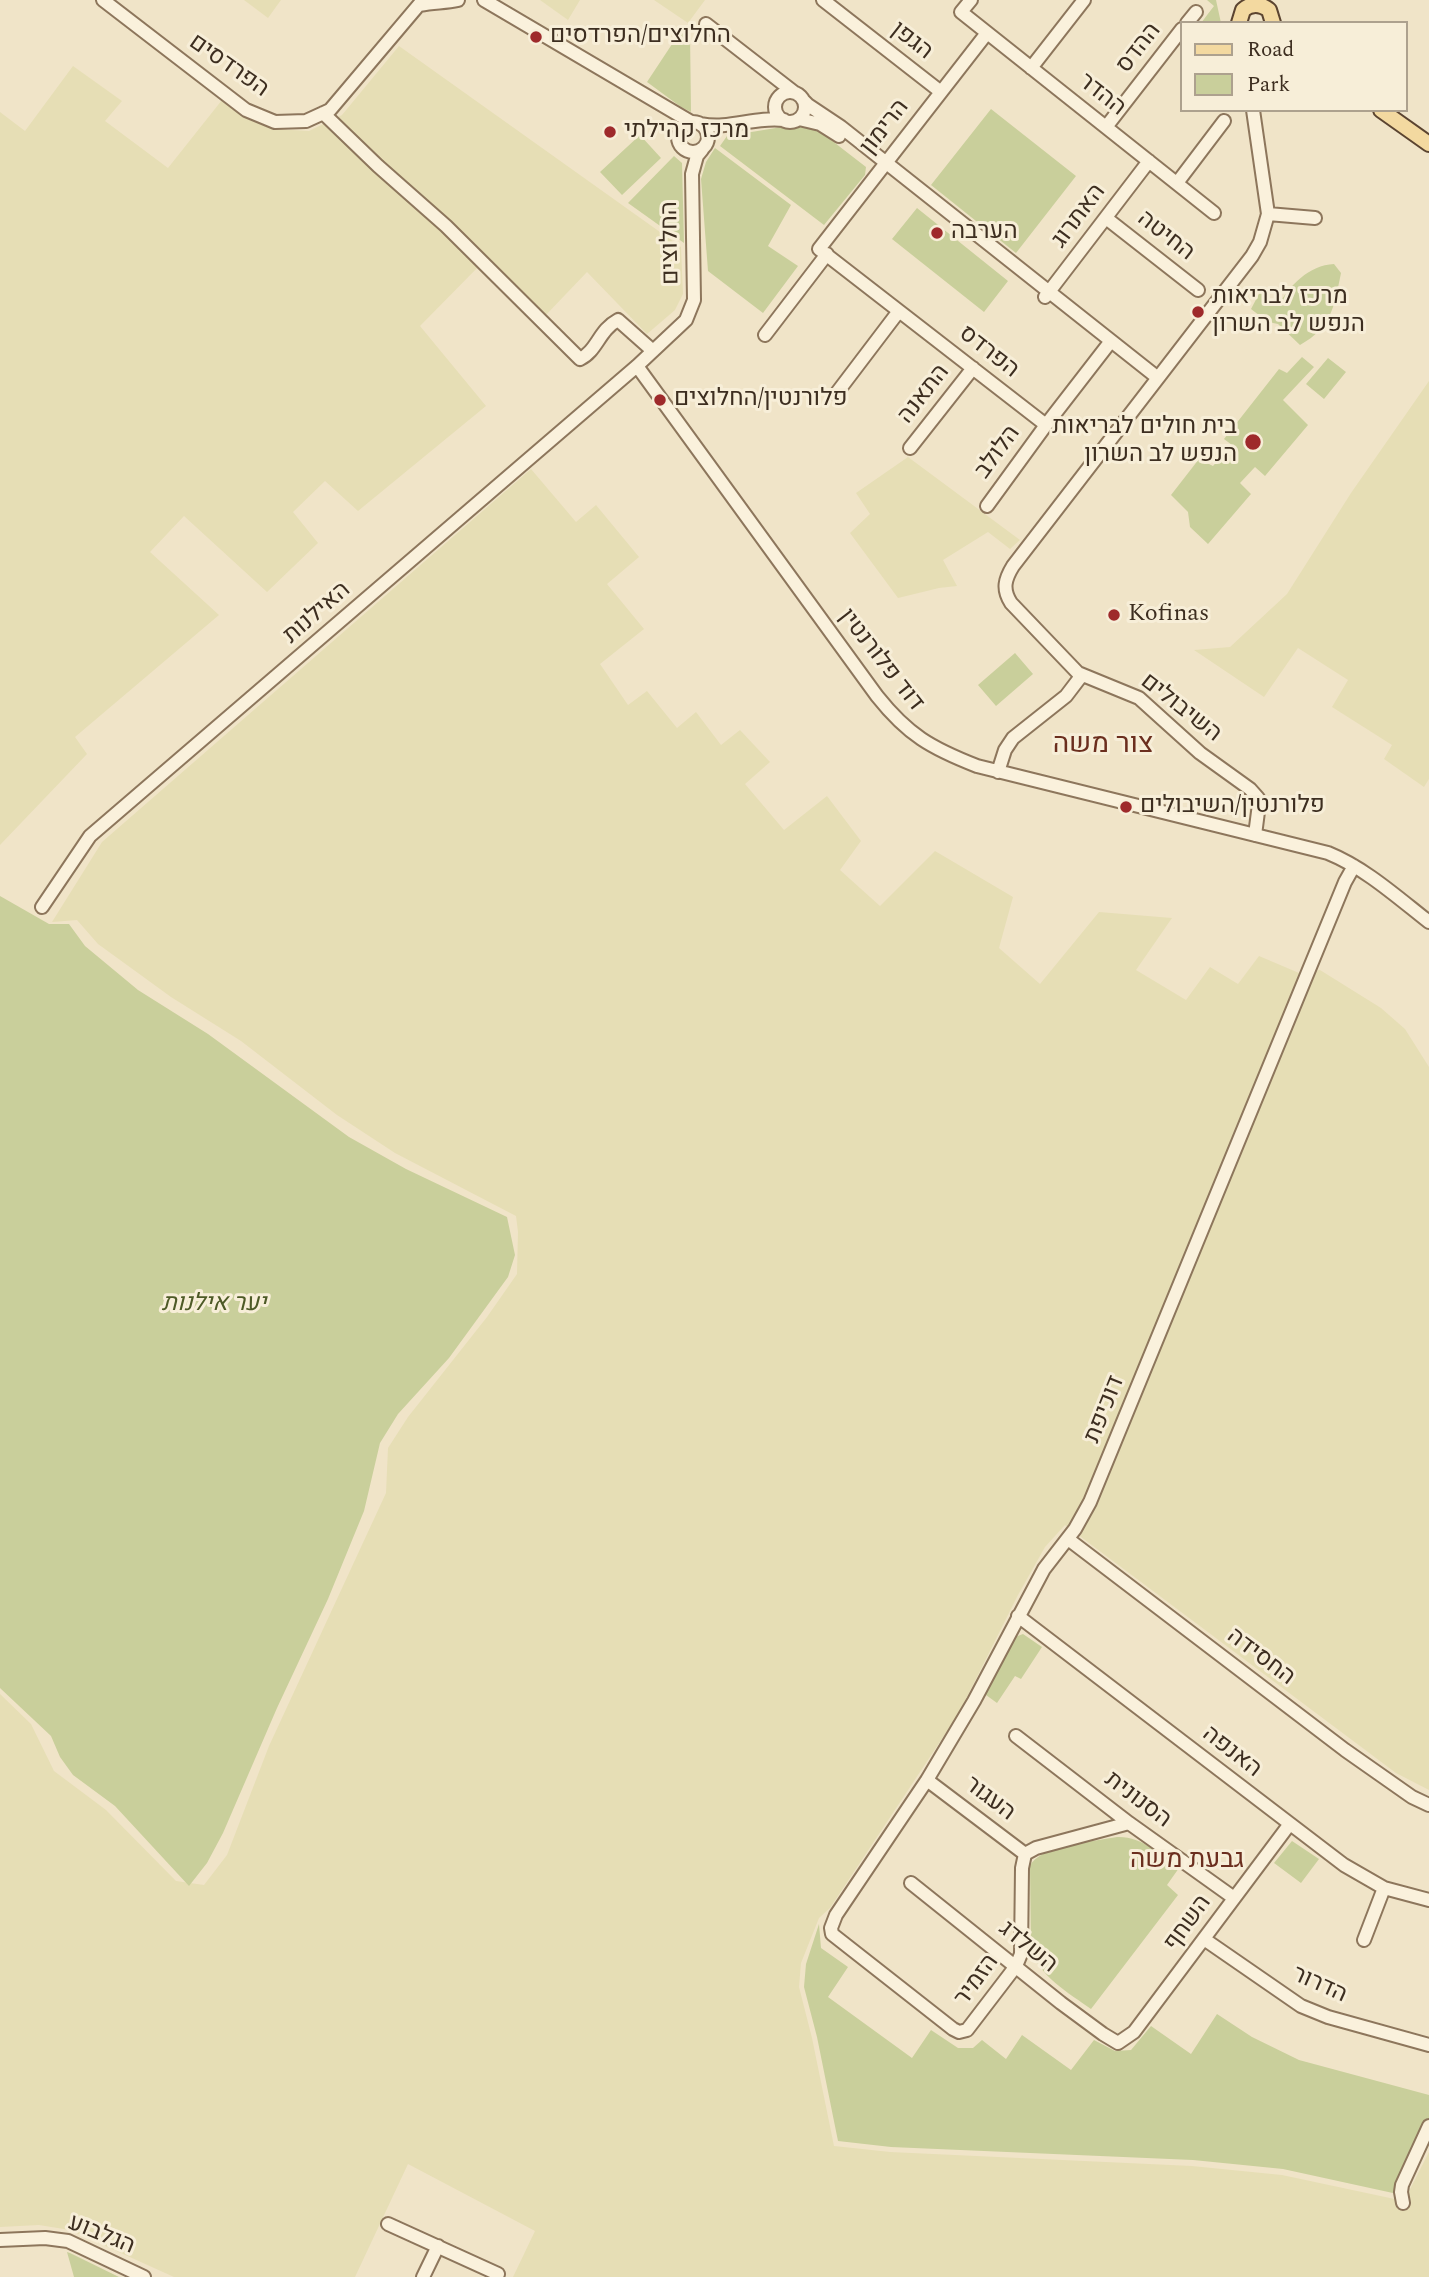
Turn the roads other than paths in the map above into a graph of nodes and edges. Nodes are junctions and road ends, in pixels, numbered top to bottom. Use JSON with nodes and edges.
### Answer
{"nodes":[{"id":1,"x":103,"y":0,"type":"edge"},
{"id":2,"x":440,"y":0,"type":"edge"},
{"id":3,"x":458,"y":0,"type":"edge"},
{"id":4,"x":484,"y":0,"type":"edge"},
{"id":5,"x":823,"y":0,"type":"edge"},
{"id":6,"x":971,"y":0,"type":"edge"},
{"id":7,"x":1084,"y":0,"type":"edge"},
{"id":8,"x":422,"y":3,"type":"edge"},
{"id":9,"x":1238,"y":11,"type":"edge"},
{"id":10,"x":1273,"y":21,"type":"edge"},
{"id":11,"x":706,"y":24,"type":"dead end"},
{"id":12,"x":1180,"y":32,"type":"edge"},
{"id":13,"x":987,"y":33,"type":"junction"},
{"id":14,"x":1031,"y":68,"type":"junction"},
{"id":15,"x":776,"y":78,"type":"junction"},
{"id":16,"x":941,"y":92,"type":"junction"},
{"id":17,"x":799,"y":96,"type":"junction"},
{"id":18,"x":776,"y":102,"type":"junction"},
{"id":19,"x":659,"y":104,"type":"junction"},
{"id":20,"x":1253,"y":112,"type":"edge"},
{"id":21,"x":1384,"y":112,"type":"edge"},
{"id":22,"x":323,"y":113,"type":"junction"},
{"id":23,"x":799,"y":119,"type":"junction"},
{"id":24,"x":784,"y":120,"type":"junction"},
{"id":25,"x":754,"y":121,"type":"junction"},
{"id":26,"x":1224,"y":121,"type":"dead end"},
{"id":27,"x":695,"y":123,"type":"junction"},
{"id":28,"x":735,"y":125,"type":"junction"},
{"id":29,"x":1106,"y":127,"type":"junction"},
{"id":30,"x":677,"y":135,"type":"junction"},
{"id":31,"x":1429,"y":144,"type":"edge"},
{"id":32,"x":705,"y":146,"type":"junction"},
{"id":33,"x":681,"y":148,"type":"junction"},
{"id":34,"x":1149,"y":161,"type":"junction"},
{"id":35,"x":884,"y":166,"type":"junction"},
{"id":36,"x":692,"y":182,"type":"junction"},
{"id":37,"x":1177,"y":183,"type":"junction"},
{"id":38,"x":1214,"y":213,"type":"dead end"},
{"id":39,"x":1268,"y":214,"type":"junction"},
{"id":40,"x":1106,"y":218,"type":"junction"},
{"id":41,"x":1315,"y":218,"type":"dead end"},
{"id":42,"x":823,"y":252,"type":"junction"},
{"id":43,"x":1198,"y":290,"type":"dead end"},
{"id":44,"x":1047,"y":295,"type":"junction"},
{"id":45,"x":899,"y":311,"type":"junction"},
{"id":46,"x":765,"y":335,"type":"dead end"},
{"id":47,"x":1109,"y":344,"type":"junction"},
{"id":48,"x":653,"y":351,"type":"junction"},
{"id":49,"x":637,"y":366,"type":"junction"},
{"id":50,"x":972,"y":368,"type":"junction"},
{"id":51,"x":1156,"y":381,"type":"junction"},
{"id":52,"x":835,"y":394,"type":"dead end"},
{"id":53,"x":1046,"y":425,"type":"junction"},
{"id":54,"x":910,"y":448,"type":"dead end"},
{"id":55,"x":987,"y":506,"type":"dead end"},
{"id":56,"x":1082,"y":675,"type":"junction"},
{"id":57,"x":998,"y":772,"type":"junction"},
{"id":58,"x":1255,"y":835,"type":"junction"},
{"id":59,"x":1354,"y":866,"type":"junction"},
{"id":60,"x":42,"y":907,"type":"dead end"},
{"id":61,"x":1429,"y":922,"type":"edge"},
{"id":62,"x":1068,"y":1539,"type":"junction"},
{"id":63,"x":1018,"y":1616,"type":"junction"},
{"id":64,"x":1016,"y":1736,"type":"dead end"},
{"id":65,"x":927,"y":1780,"type":"junction"},
{"id":66,"x":1429,"y":1805,"type":"edge"},
{"id":67,"x":1129,"y":1823,"type":"junction"},
{"id":68,"x":1289,"y":1825,"type":"junction"},
{"id":69,"x":1025,"y":1854,"type":"junction"},
{"id":70,"x":911,"y":1883,"type":"dead end"},
{"id":71,"x":1384,"y":1888,"type":"junction"},
{"id":72,"x":1234,"y":1898,"type":"junction"},
{"id":73,"x":1429,"y":1900,"type":"edge"},
{"id":74,"x":832,"y":1934,"type":"joint"},
{"id":75,"x":1205,"y":1938,"type":"junction"},
{"id":76,"x":1364,"y":1940,"type":"dead end"},
{"id":77,"x":1016,"y":1966,"type":"junction"},
{"id":78,"x":1118,"y":2043,"type":"joint"},
{"id":79,"x":1429,"y":2045,"type":"edge"},
{"id":80,"x":1429,"y":2126,"type":"edge"},
{"id":81,"x":1404,"y":2203,"type":"dead end"},
{"id":82,"x":388,"y":2224,"type":"dead end"},
{"id":83,"x":0,"y":2240,"type":"edge"},
{"id":84,"x":438,"y":2246,"type":"junction"},
{"id":85,"x":498,"y":2274,"type":"dead end"},
{"id":86,"x":144,"y":2277,"type":"edge"},
{"id":87,"x":423,"y":2277,"type":"edge"}],
"edges":[{"from":1,"to":22,"type":"street","name":"הפרדסים"},
{"from":2,"to":3,"type":"street","name":"הפרדסים"},
{"from":2,"to":8,"type":"street","name":"הפרדסים"},
{"from":4,"to":19,"type":"street"},
{"from":5,"to":16,"type":"street","name":"הגפן"},
{"from":6,"to":13,"type":"street","name":"ההדר"},
{"from":7,"to":14,"type":"street"},
{"from":8,"to":22,"type":"street","name":"הפרדסים"},
{"from":9,"to":10,"type":"main road"},
{"from":11,"to":15,"type":"street"},
{"from":12,"to":29,"type":"street","name":"ההדס"},
{"from":13,"to":14,"type":"street","name":"ההדר"},
{"from":13,"to":16,"type":"street","name":"הרימון"},
{"from":14,"to":29,"type":"street","name":"ההדר"},
{"from":15,"to":17,"type":"street"},
{"from":15,"to":18,"type":"street"},
{"from":16,"to":35,"type":"street","name":"הרימון"},
{"from":17,"to":18,"type":"street"},
{"from":17,"to":23,"type":"street"},
{"from":17,"to":35,"type":"street"},
{"from":18,"to":24,"type":"street"},
{"from":18,"to":25,"type":"street"},
{"from":19,"to":27,"type":"street"},
{"from":19,"to":30,"type":"street"},
{"from":20,"to":39,"type":"street","name":"השיבולים"},
{"from":21,"to":31,"type":"main road"},
{"from":22,"to":48,"type":"street"},
{"from":23,"to":24,"type":"street"},
{"from":23,"to":35,"type":"street"},
{"from":24,"to":25,"type":"street"},
{"from":25,"to":28,"type":"street"},
{"from":26,"to":37,"type":"street"},
{"from":27,"to":28,"type":"street"},
{"from":27,"to":30,"type":"street"},
{"from":27,"to":32,"type":"street"},
{"from":28,"to":32,"type":"street"},
{"from":29,"to":34,"type":"street","name":"ההדר"},
{"from":30,"to":33,"type":"street"},
{"from":32,"to":33,"type":"street"},
{"from":32,"to":36,"type":"street","name":"החלוצים"},
{"from":33,"to":36,"type":"street","name":"החלוצים"},
{"from":34,"to":37,"type":"street","name":"ההדר"},
{"from":34,"to":40,"type":"street","name":"האתרוג"},
{"from":35,"to":42,"type":"street","name":"הרימון"},
{"from":35,"to":44,"type":"street"},
{"from":36,"to":48,"type":"street","name":"החלוצים"},
{"from":37,"to":38,"type":"street","name":"ההדר"},
{"from":39,"to":41,"type":"street"},
{"from":39,"to":51,"type":"street","name":"השיבולים"},
{"from":40,"to":43,"type":"street","name":"החיטה"},
{"from":40,"to":44,"type":"street","name":"האתרוג"},
{"from":42,"to":45,"type":"street","name":"הפרדס"},
{"from":42,"to":46,"type":"street","name":"הרימון"},
{"from":44,"to":47,"type":"street"},
{"from":45,"to":50,"type":"street","name":"הפרדס"},
{"from":45,"to":52,"type":"street"},
{"from":47,"to":51,"type":"street"},
{"from":47,"to":53,"type":"street"},
{"from":48,"to":49,"type":"street","name":"החלוצים"},
{"from":49,"to":57,"type":"street","name":"דוד פלורנטין"},
{"from":49,"to":60,"type":"street","name":"האילנות"},
{"from":50,"to":53,"type":"street","name":"הפרדס"},
{"from":50,"to":54,"type":"street","name":"התאנה"},
{"from":51,"to":56,"type":"street","name":"השיבולים"},
{"from":53,"to":55,"type":"street","name":"הלולב"},
{"from":56,"to":57,"type":"street"},
{"from":56,"to":58,"type":"street","name":"השיבולים"},
{"from":57,"to":58,"type":"street","name":"דוד פלורנטין"},
{"from":58,"to":59,"type":"street","name":"דוד פלורנטין"},
{"from":59,"to":61,"type":"street","name":"דוד פלורנטין"},
{"from":59,"to":62,"type":"street","name":"דוכיפת"},
{"from":62,"to":63,"type":"street","name":"דוכיפת"},
{"from":62,"to":66,"type":"street","name":"החסידה"},
{"from":63,"to":65,"type":"street","name":"דוכיפת"},
{"from":63,"to":68,"type":"street","name":"האנפה"},
{"from":64,"to":67,"type":"street","name":"הסנונית"},
{"from":65,"to":69,"type":"street","name":"העגור"},
{"from":65,"to":74,"type":"street","name":"דוכיפת"},
{"from":67,"to":69,"type":"street"},
{"from":67,"to":72,"type":"street","name":"הסנונית"},
{"from":68,"to":71,"type":"street","name":"האנפה"},
{"from":68,"to":72,"type":"street","name":"השחף"},
{"from":69,"to":77,"type":"street","name":"הזמיר"},
{"from":70,"to":77,"type":"street","name":"השלדג"},
{"from":71,"to":73,"type":"street","name":"האנפה"},
{"from":71,"to":76,"type":"street"},
{"from":72,"to":75,"type":"street","name":"השחף"},
{"from":74,"to":77,"type":"street","name":"הזמיר"},
{"from":75,"to":78,"type":"street","name":"השחף"},
{"from":75,"to":79,"type":"street","name":"הדרור"},
{"from":77,"to":78,"type":"street","name":"השלדג"},
{"from":80,"to":81,"type":"street"},
{"from":82,"to":84,"type":"street"},
{"from":83,"to":86,"type":"street","name":"הגלבוע"},
{"from":84,"to":85,"type":"street"},
{"from":84,"to":87,"type":"street"}]}
